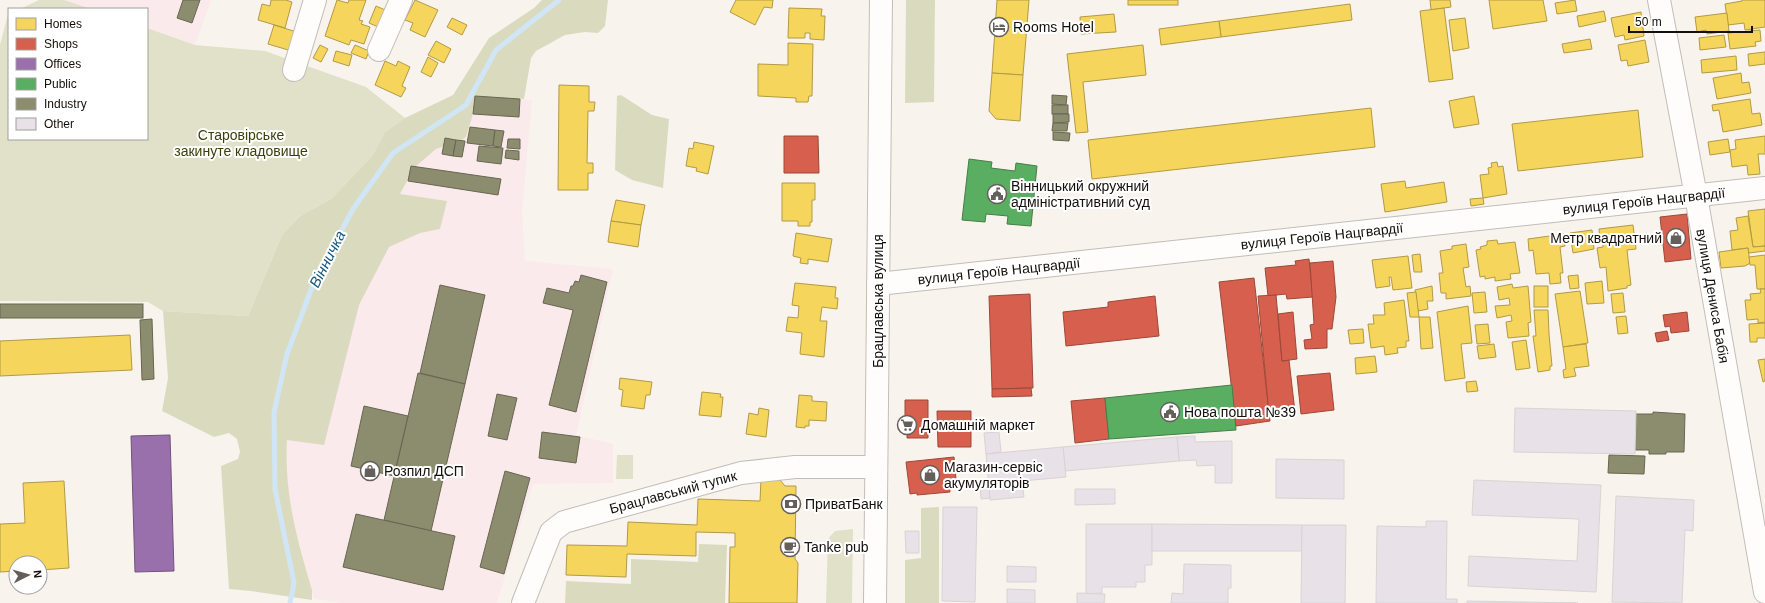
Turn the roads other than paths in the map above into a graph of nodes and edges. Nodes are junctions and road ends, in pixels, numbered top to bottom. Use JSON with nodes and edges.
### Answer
{"nodes":[{"id":1,"x":315,"y":0,"type":"edge"},
{"id":2,"x":401,"y":0,"type":"edge"},
{"id":3,"x":881,"y":0,"type":"edge"},
{"id":4,"x":1659,"y":0,"type":"edge"},
{"id":5,"x":379,"y":50,"type":"dead end"},
{"id":6,"x":294,"y":70,"type":"dead end"},
{"id":7,"x":1765,"y":188,"type":"edge"},
{"id":8,"x":1696,"y":196,"type":"junction"},
{"id":9,"x":878,"y":284,"type":"junction"},
{"id":10,"x":876,"y":467,"type":"junction"},
{"id":11,"x":1765,"y":592,"type":"edge"},
{"id":12,"x":523,"y":603,"type":"edge"},
{"id":13,"x":875,"y":603,"type":"edge"}],
"edges":[{"from":1,"to":6,"type":"street"},
{"from":2,"to":5,"type":"street"},
{"from":3,"to":9,"type":"street","name":"Брацлавська вулиця"},
{"from":4,"to":8,"type":"street","name":"вулиця Дениса Бабія"},
{"from":7,"to":8,"type":"street","name":"вулиця Героїв Нацгвардії"},
{"from":8,"to":9,"type":"street","name":"вулиця Героїв Нацгвардії"},
{"from":8,"to":11,"type":"street","name":"вулиця Дениса Бабія"},
{"from":9,"to":10,"type":"street","name":"Брацлавська вулиця"},
{"from":10,"to":12,"type":"street","name":"Брацлавський тупик"},
{"from":10,"to":13,"type":"street","name":"Брацлавська вулиця"}]}
